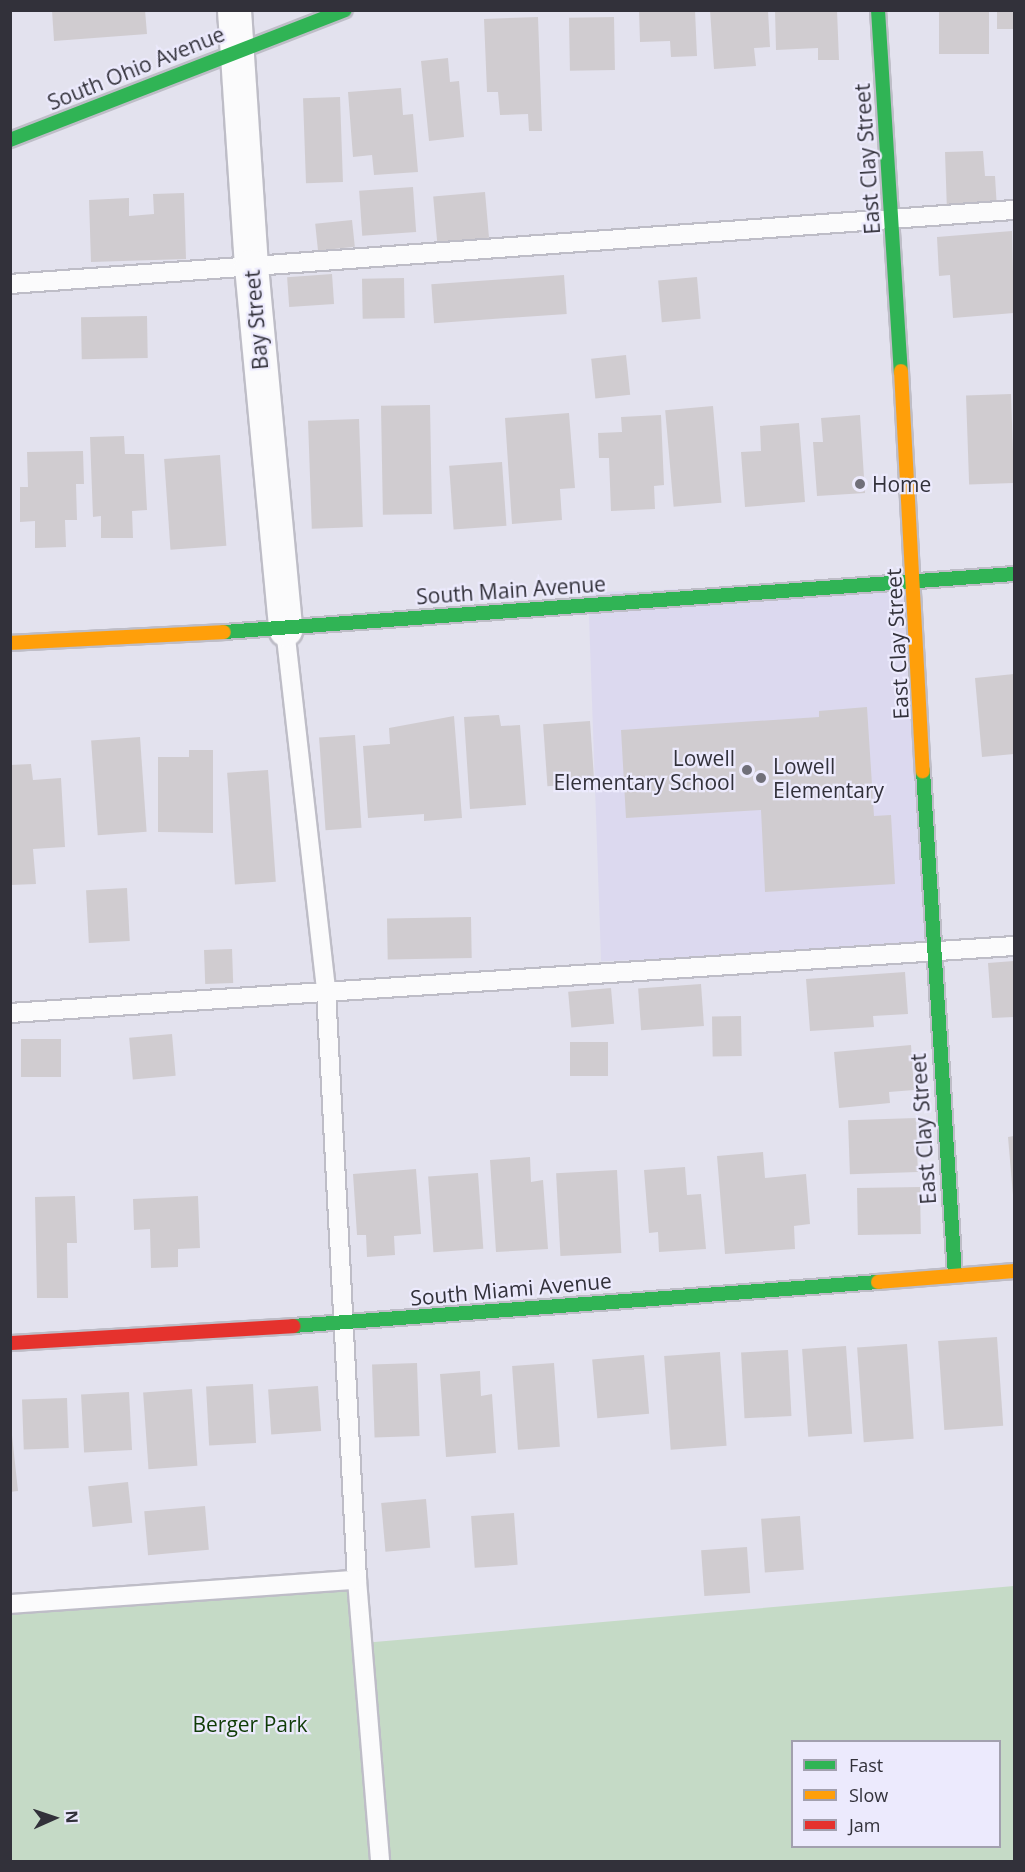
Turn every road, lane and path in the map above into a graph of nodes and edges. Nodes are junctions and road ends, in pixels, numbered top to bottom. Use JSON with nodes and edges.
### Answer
{"nodes":[{"id":1,"x":234,"y":10,"type":"edge"},
{"id":2,"x":345,"y":10,"type":"edge"},
{"id":3,"x":878,"y":10,"type":"edge"},
{"id":4,"x":237,"y":50,"type":"junction"},
{"id":5,"x":10,"y":140,"type":"edge"},
{"id":6,"x":1014,"y":210,"type":"edge"},
{"id":7,"x":892,"y":218,"type":"junction"},
{"id":8,"x":251,"y":266,"type":"junction"},
{"id":9,"x":10,"y":284,"type":"edge"},
{"id":10,"x":1014,"y":574,"type":"edge"},
{"id":11,"x":915,"y":580,"type":"junction"},
{"id":12,"x":285,"y":629,"type":"junction"},
{"id":13,"x":10,"y":643,"type":"edge"},
{"id":14,"x":1014,"y":946,"type":"edge"},
{"id":15,"x":931,"y":950,"type":"junction"},
{"id":16,"x":326,"y":990,"type":"junction"},
{"id":17,"x":10,"y":1013,"type":"edge"},
{"id":18,"x":1014,"y":1271,"type":"edge"},
{"id":19,"x":955,"y":1275,"type":"junction"},
{"id":20,"x":342,"y":1323,"type":"junction"},
{"id":21,"x":10,"y":1343,"type":"edge"},
{"id":22,"x":357,"y":1580,"type":"junction"},
{"id":23,"x":10,"y":1604,"type":"edge"},
{"id":24,"x":380,"y":1862,"type":"edge"}],
"edges":[{"from":1,"to":4,"type":"street","name":"Bay Street"},
{"from":2,"to":4,"type":"street","name":"South Ohio Avenue"},
{"from":3,"to":7,"type":"street","name":"East Clay Street"},
{"from":4,"to":5,"type":"street","name":"South Ohio Avenue"},
{"from":4,"to":8,"type":"street","name":"Bay Street"},
{"from":6,"to":7,"type":"lane"},
{"from":7,"to":8,"type":"lane"},
{"from":7,"to":11,"type":"street","name":"East Clay Street"},
{"from":8,"to":9,"type":"lane"},
{"from":8,"to":12,"type":"street","name":"Bay Street"},
{"from":10,"to":11,"type":"street","name":"South Main Avenue"},
{"from":11,"to":12,"type":"street","name":"South Main Avenue"},
{"from":11,"to":15,"type":"street","name":"East Clay Street"},
{"from":12,"to":13,"type":"street","name":"South Main Avenue"},
{"from":12,"to":16,"type":"lane"},
{"from":14,"to":15,"type":"lane"},
{"from":15,"to":16,"type":"lane"},
{"from":15,"to":19,"type":"street","name":"East Clay Street"},
{"from":16,"to":17,"type":"lane"},
{"from":16,"to":20,"type":"lane"},
{"from":18,"to":19,"type":"street","name":"South Miami Avenue"},
{"from":19,"to":20,"type":"street","name":"South Miami Avenue"},
{"from":20,"to":21,"type":"street","name":"South Miami Avenue"},
{"from":20,"to":22,"type":"lane"},
{"from":22,"to":23,"type":"lane"},
{"from":22,"to":24,"type":"lane"}]}
